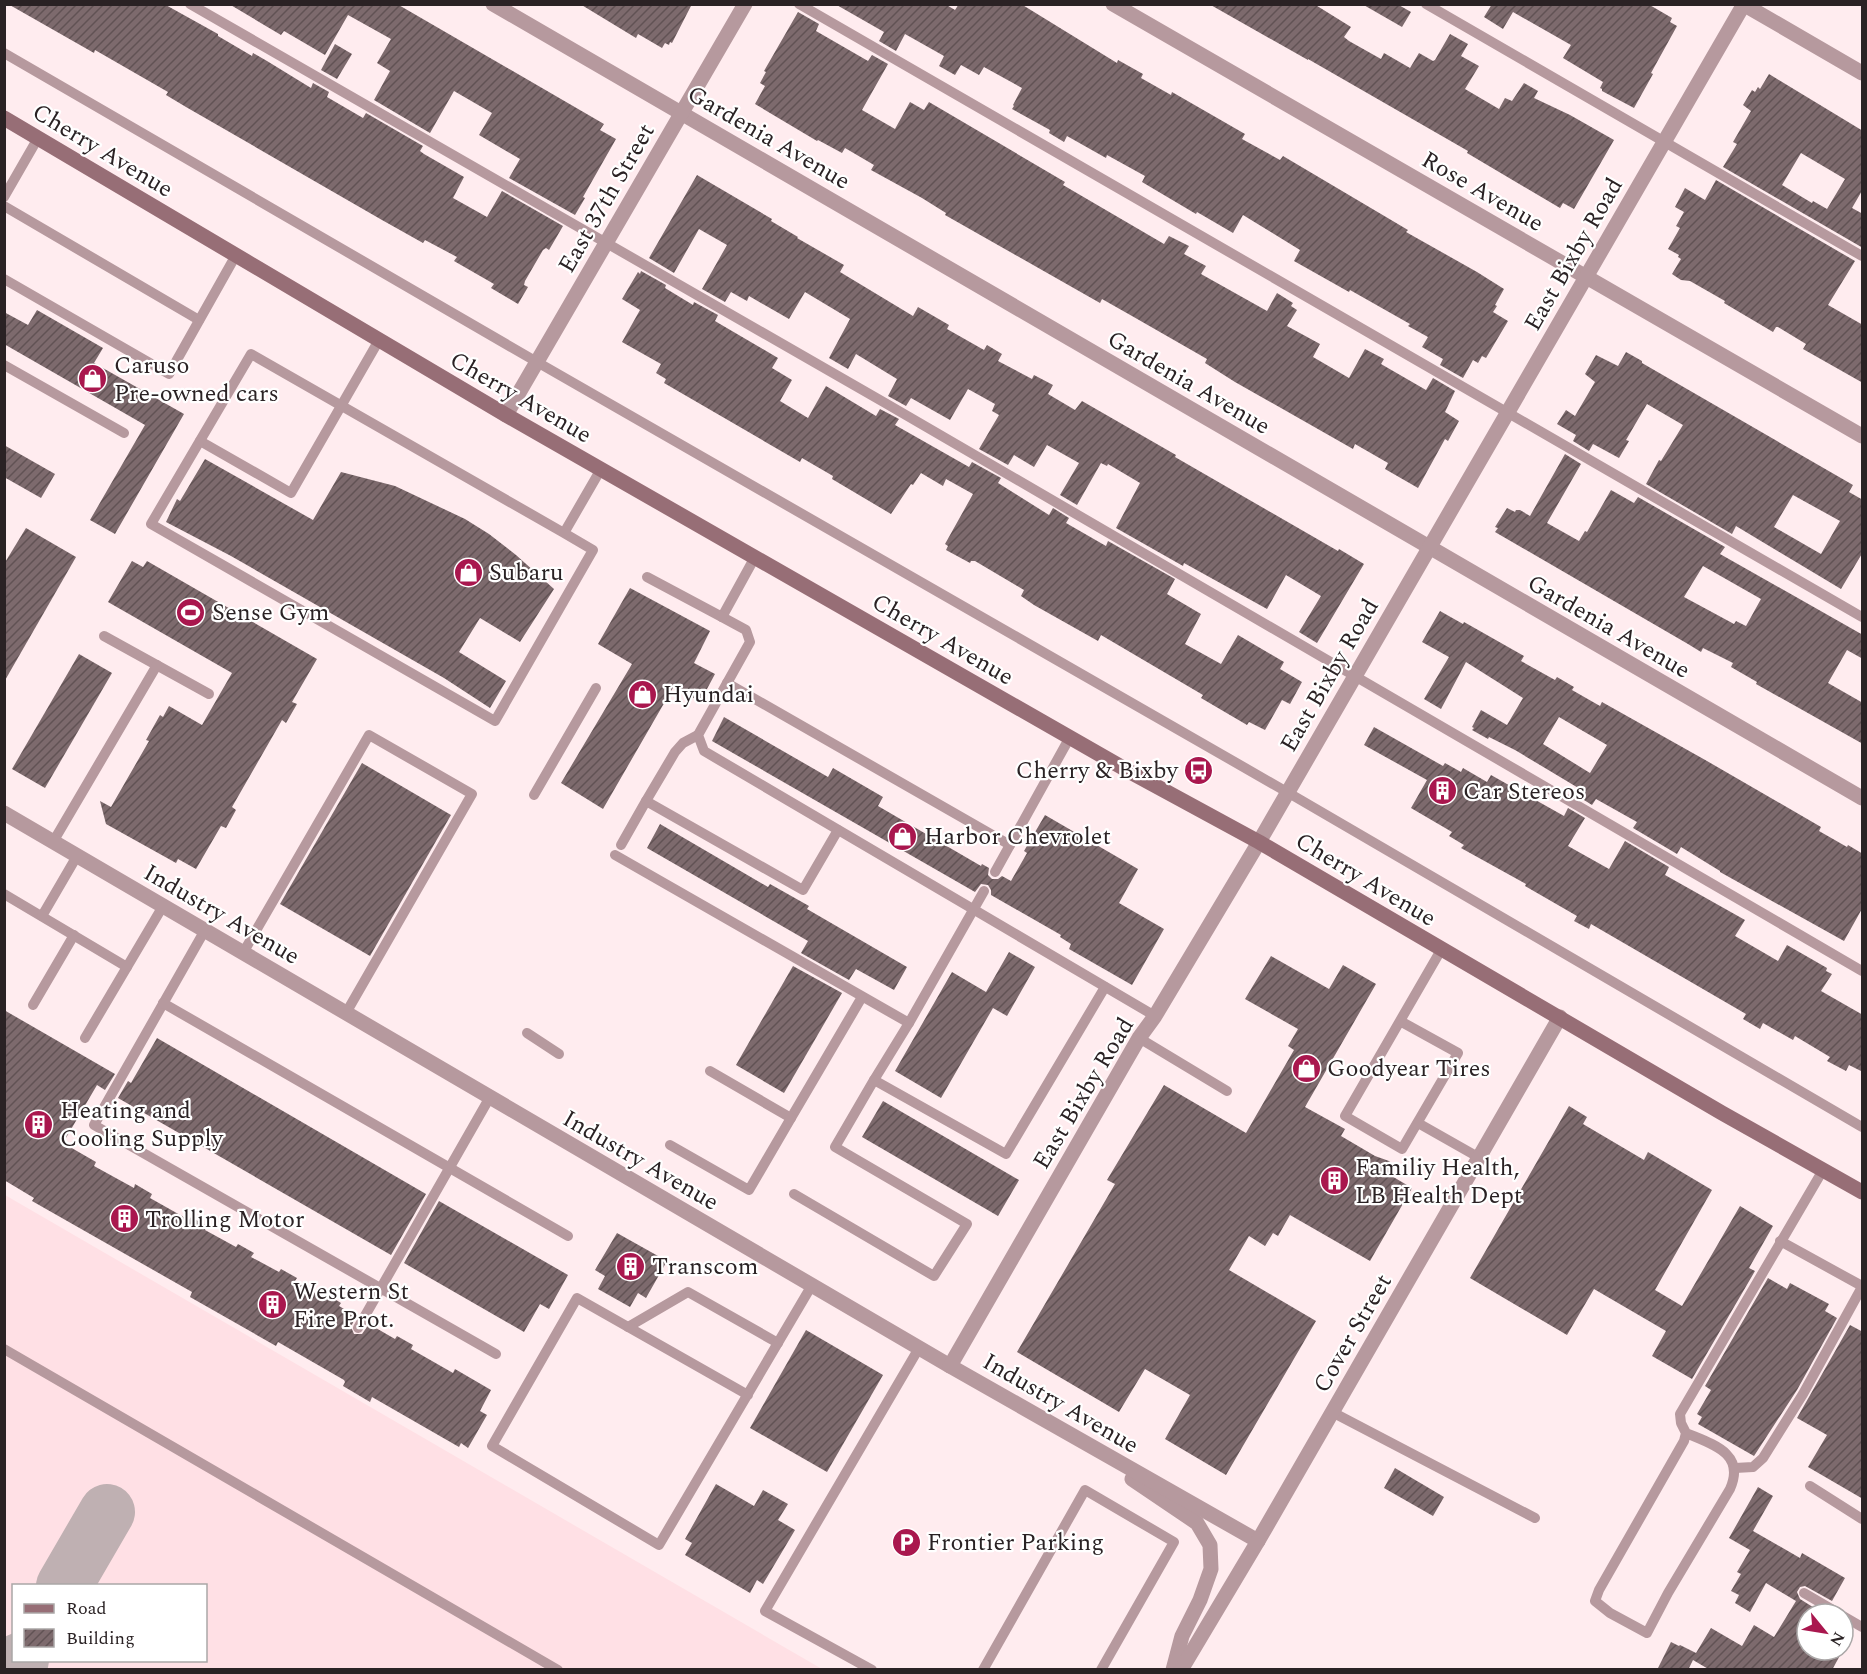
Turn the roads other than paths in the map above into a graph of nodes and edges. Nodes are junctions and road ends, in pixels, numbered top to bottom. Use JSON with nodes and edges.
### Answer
{"nodes":[{"id":1,"x":190,"y":4,"type":"edge"},
{"id":2,"x":493,"y":4,"type":"edge"},
{"id":3,"x":746,"y":4,"type":"edge"},
{"id":4,"x":799,"y":4,"type":"edge"},
{"id":5,"x":1113,"y":4,"type":"edge"},
{"id":6,"x":1426,"y":4,"type":"edge"},
{"id":7,"x":1744,"y":5,"type":"edge"},
{"id":8,"x":4,"y":53,"type":"edge"},
{"id":9,"x":1863,"y":74,"type":"edge"},
{"id":10,"x":681,"y":112,"type":"junction"},
{"id":11,"x":4,"y":118,"type":"edge"},
{"id":12,"x":38,"y":138,"type":"junction"},
{"id":13,"x":1665,"y":142,"type":"junction"},
{"id":14,"x":4,"y":197,"type":"edge"},
{"id":15,"x":4,"y":206,"type":"edge"},
{"id":16,"x":607,"y":242,"type":"junction"},
{"id":17,"x":236,"y":255,"type":"junction"},
{"id":18,"x":1863,"y":256,"type":"edge"},
{"id":19,"x":1587,"y":276,"type":"junction"},
{"id":20,"x":4,"y":279,"type":"edge"},
{"id":21,"x":199,"y":320,"type":"junction"},
{"id":22,"x":379,"y":340,"type":"junction"},
{"id":23,"x":537,"y":362,"type":"junction"},
{"id":24,"x":4,"y":365,"type":"edge"},
{"id":25,"x":341,"y":405,"type":"junction"},
{"id":26,"x":1506,"y":413,"type":"junction"},
{"id":27,"x":506,"y":415,"type":"junction"},
{"id":28,"x":123,"y":433,"type":"dead end"},
{"id":29,"x":1863,"y":436,"type":"edge"},
{"id":30,"x":200,"y":441,"type":"junction"},
{"id":31,"x":601,"y":469,"type":"junction"},
{"id":32,"x":564,"y":533,"type":"junction"},
{"id":33,"x":1429,"y":548,"type":"junction"},
{"id":34,"x":755,"y":557,"type":"junction"},
{"id":35,"x":647,"y":577,"type":"dead end"},
{"id":36,"x":722,"y":617,"type":"junction"},
{"id":37,"x":1863,"y":617,"type":"edge"},
{"id":38,"x":104,"y":636,"type":"dead end"},
{"id":39,"x":157,"y":665,"type":"junction"},
{"id":40,"x":1355,"y":674,"type":"junction"},
{"id":41,"x":727,"y":683,"type":"junction"},
{"id":42,"x":596,"y":688,"type":"dead end"},
{"id":43,"x":209,"y":694,"type":"dead end"},
{"id":44,"x":698,"y":735,"type":"junction"},
{"id":45,"x":1070,"y":737,"type":"junction"},
{"id":46,"x":1287,"y":792,"type":"junction"},
{"id":47,"x":534,"y":795,"type":"dead end"},
{"id":48,"x":1863,"y":798,"type":"edge"},
{"id":49,"x":646,"y":801,"type":"junction"},
{"id":50,"x":4,"y":813,"type":"edge"},
{"id":51,"x":838,"y":830,"type":"junction"},
{"id":52,"x":53,"y":842,"type":"junction"},
{"id":53,"x":1258,"y":842,"type":"junction"},
{"id":54,"x":621,"y":845,"type":"dead end"},
{"id":55,"x":1010,"y":845,"type":"junction"},
{"id":56,"x":615,"y":855,"type":"dead end"},
{"id":57,"x":78,"y":856,"type":"junction"},
{"id":58,"x":995,"y":872,"type":"dead end"},
{"id":59,"x":984,"y":891,"type":"dead end"},
{"id":60,"x":4,"y":894,"type":"edge"},
{"id":61,"x":163,"y":906,"type":"junction"},
{"id":62,"x":973,"y":910,"type":"junction"},
{"id":63,"x":42,"y":916,"type":"junction"},
{"id":64,"x":205,"y":930,"type":"junction"},
{"id":65,"x":74,"y":935,"type":"junction"},
{"id":66,"x":1441,"y":950,"type":"junction"},
{"id":67,"x":243,"y":953,"type":"junction"},
{"id":68,"x":127,"y":967,"type":"junction"},
{"id":69,"x":1863,"y":971,"type":"edge"},
{"id":70,"x":1105,"y":987,"type":"junction"},
{"id":71,"x":862,"y":997,"type":"junction"},
{"id":72,"x":163,"y":1003,"type":"junction"},
{"id":73,"x":33,"y":1005,"type":"dead end"},
{"id":74,"x":346,"y":1013,"type":"junction"},
{"id":75,"x":1155,"y":1016,"type":"junction"},
{"id":76,"x":1560,"y":1017,"type":"junction"},
{"id":77,"x":1400,"y":1021,"type":"junction"},
{"id":78,"x":909,"y":1023,"type":"junction"},
{"id":79,"x":527,"y":1033,"type":"dead end"},
{"id":80,"x":85,"y":1038,"type":"dead end"},
{"id":81,"x":1139,"y":1038,"type":"junction"},
{"id":82,"x":558,"y":1054,"type":"dead end"},
{"id":83,"x":710,"y":1071,"type":"dead end"},
{"id":84,"x":874,"y":1080,"type":"junction"},
{"id":85,"x":1227,"y":1091,"type":"dead end"},
{"id":86,"x":490,"y":1097,"type":"junction"},
{"id":87,"x":791,"y":1118,"type":"junction"},
{"id":88,"x":1418,"y":1123,"type":"junction"},
{"id":89,"x":1863,"y":1127,"type":"edge"},
{"id":90,"x":670,"y":1145,"type":"dead end"},
{"id":91,"x":1478,"y":1157,"type":"junction"},
{"id":92,"x":449,"y":1168,"type":"junction"},
{"id":93,"x":1823,"y":1170,"type":"junction"},
{"id":94,"x":1863,"y":1192,"type":"edge"},
{"id":95,"x":794,"y":1194,"type":"dead end"},
{"id":96,"x":568,"y":1236,"type":"dead end"},
{"id":97,"x":1780,"y":1241,"type":"junction"},
{"id":98,"x":812,"y":1285,"type":"junction"},
{"id":99,"x":1863,"y":1287,"type":"edge"},
{"id":100,"x":381,"y":1288,"type":"junction"},
{"id":101,"x":628,"y":1327,"type":"junction"},
{"id":102,"x":358,"y":1328,"type":"dead end"},
{"id":103,"x":778,"y":1343,"type":"junction"},
{"id":104,"x":919,"y":1348,"type":"junction"},
{"id":105,"x":4,"y":1349,"type":"edge"},
{"id":106,"x":496,"y":1354,"type":"dead end"},
{"id":107,"x":950,"y":1366,"type":"junction"},
{"id":108,"x":748,"y":1395,"type":"junction"},
{"id":109,"x":1332,"y":1412,"type":"junction"},
{"id":110,"x":1686,"y":1433,"type":"junction"},
{"id":111,"x":1106,"y":1455,"type":"junction"},
{"id":112,"x":1735,"y":1468,"type":"junction"},
{"id":113,"x":1810,"y":1486,"type":"dead end"},
{"id":114,"x":1535,"y":1518,"type":"dead end"},
{"id":115,"x":1863,"y":1519,"type":"edge"},
{"id":116,"x":1258,"y":1541,"type":"junction"},
{"id":117,"x":1804,"y":1593,"type":"dead end"},
{"id":118,"x":1820,"y":1602,"type":"edge"},
{"id":119,"x":558,"y":1670,"type":"edge"},
{"id":120,"x":872,"y":1670,"type":"edge"},
{"id":121,"x":983,"y":1670,"type":"edge"},
{"id":122,"x":1101,"y":1670,"type":"edge"},
{"id":123,"x":1173,"y":1670,"type":"edge"},
{"id":124,"x":1180,"y":1670,"type":"edge"}],
"edges":[{"from":1,"to":16,"type":"lane"},
{"from":2,"to":10,"type":"street","name":"Gardenia Avenue"},
{"from":3,"to":10,"type":"street","name":"East 37th Street"},
{"from":4,"to":26,"type":"lane"},
{"from":5,"to":19,"type":"street","name":"Rose Avenue"},
{"from":6,"to":13,"type":"lane"},
{"from":7,"to":9,"type":"street"},
{"from":7,"to":13,"type":"street","name":"East Bixby Road"},
{"from":8,"to":23,"type":"lane","name":"Cherry Avenue"},
{"from":10,"to":16,"type":"street","name":"East 37th Street"},
{"from":10,"to":33,"type":"street","name":"Gardenia Avenue"},
{"from":11,"to":12,"type":"main road","name":"Cherry Avenue"},
{"from":12,"to":14,"type":"lane"},
{"from":12,"to":17,"type":"main road","name":"Cherry Avenue"},
{"from":13,"to":18,"type":"lane"},
{"from":13,"to":19,"type":"street","name":"East Bixby Road"},
{"from":15,"to":21,"type":"lane"},
{"from":16,"to":23,"type":"street","name":"East 37th Street"},
{"from":16,"to":40,"type":"lane"},
{"from":17,"to":21,"type":"lane"},
{"from":17,"to":22,"type":"main road","name":"Cherry Avenue"},
{"from":19,"to":26,"type":"street","name":"East Bixby Road"},
{"from":19,"to":29,"type":"street","name":"Rose Avenue"},
{"from":20,"to":21,"type":"lane"},
{"from":22,"to":25,"type":"lane"},
{"from":22,"to":27,"type":"main road","name":"Cherry Avenue"},
{"from":23,"to":27,"type":"street","name":"East 37th Street"},
{"from":23,"to":46,"type":"lane","name":"Cherry Avenue"},
{"from":24,"to":28,"type":"lane"},
{"from":25,"to":30,"type":"lane"},
{"from":25,"to":30,"type":"lane"},
{"from":25,"to":32,"type":"lane"},
{"from":26,"to":33,"type":"street","name":"East Bixby Road"},
{"from":26,"to":37,"type":"lane"},
{"from":27,"to":31,"type":"main road","name":"Cherry Avenue"},
{"from":30,"to":32,"type":"lane"},
{"from":31,"to":32,"type":"lane"},
{"from":31,"to":34,"type":"main road","name":"Cherry Avenue"},
{"from":33,"to":40,"type":"street","name":"East Bixby Road"},
{"from":33,"to":48,"type":"street","name":"Gardenia Avenue"},
{"from":34,"to":36,"type":"lane"},
{"from":34,"to":45,"type":"main road","name":"Cherry Avenue"},
{"from":35,"to":36,"type":"lane"},
{"from":36,"to":41,"type":"lane"},
{"from":38,"to":39,"type":"lane"},
{"from":39,"to":43,"type":"lane"},
{"from":39,"to":52,"type":"lane"},
{"from":40,"to":46,"type":"street","name":"East Bixby Road"},
{"from":40,"to":69,"type":"lane"},
{"from":41,"to":44,"type":"lane"},
{"from":41,"to":55,"type":"lane"},
{"from":42,"to":47,"type":"lane"},
{"from":44,"to":49,"type":"lane"},
{"from":44,"to":51,"type":"lane"},
{"from":45,"to":53,"type":"main road","name":"Cherry Avenue"},
{"from":45,"to":55,"type":"lane"},
{"from":46,"to":53,"type":"street","name":"East Bixby Road"},
{"from":46,"to":89,"type":"lane","name":"Cherry Avenue"},
{"from":49,"to":51,"type":"lane"},
{"from":49,"to":54,"type":"lane"},
{"from":50,"to":52,"type":"street","name":"Industry Avenue"},
{"from":51,"to":62,"type":"lane"},
{"from":52,"to":57,"type":"street","name":"Industry Avenue"},
{"from":53,"to":66,"type":"main road","name":"Cherry Avenue"},
{"from":53,"to":75,"type":"street","name":"East Bixby Road"},
{"from":55,"to":58,"type":"lane"},
{"from":56,"to":71,"type":"lane"},
{"from":57,"to":61,"type":"street","name":"Industry Avenue"},
{"from":57,"to":63,"type":"lane"},
{"from":59,"to":62,"type":"lane"},
{"from":60,"to":63,"type":"lane"},
{"from":61,"to":64,"type":"street","name":"Industry Avenue"},
{"from":61,"to":68,"type":"lane"},
{"from":62,"to":70,"type":"lane"},
{"from":62,"to":78,"type":"lane"},
{"from":63,"to":65,"type":"lane"},
{"from":64,"to":67,"type":"street","name":"Industry Avenue"},
{"from":64,"to":72,"type":"lane"},
{"from":65,"to":68,"type":"lane"},
{"from":65,"to":73,"type":"lane"},
{"from":66,"to":76,"type":"main road","name":"Cherry Avenue"},
{"from":66,"to":77,"type":"lane"},
{"from":67,"to":74,"type":"street","name":"Industry Avenue"},
{"from":67,"to":74,"type":"lane"},
{"from":68,"to":80,"type":"lane"},
{"from":70,"to":75,"type":"lane"},
{"from":70,"to":84,"type":"lane"},
{"from":71,"to":78,"type":"lane"},
{"from":71,"to":87,"type":"lane"},
{"from":72,"to":92,"type":"lane"},
{"from":72,"to":100,"type":"lane"},
{"from":74,"to":86,"type":"street","name":"Industry Avenue"},
{"from":75,"to":81,"type":"street","name":"East Bixby Road"},
{"from":76,"to":91,"type":"street","name":"Cover Street"},
{"from":76,"to":93,"type":"main road","name":"Cherry Avenue"},
{"from":77,"to":88,"type":"lane"},
{"from":77,"to":88,"type":"lane"},
{"from":78,"to":84,"type":"lane"},
{"from":79,"to":82,"type":"lane"},
{"from":81,"to":85,"type":"lane"},
{"from":81,"to":107,"type":"street","name":"East Bixby Road"},
{"from":83,"to":87,"type":"lane"},
{"from":84,"to":95,"type":"lane"},
{"from":86,"to":92,"type":"lane"},
{"from":86,"to":98,"type":"street","name":"Industry Avenue"},
{"from":87,"to":90,"type":"lane"},
{"from":88,"to":91,"type":"lane"},
{"from":91,"to":109,"type":"street","name":"Cover Street"},
{"from":92,"to":96,"type":"lane"},
{"from":92,"to":100,"type":"lane"},
{"from":93,"to":94,"type":"main road","name":"Cherry Avenue"},
{"from":93,"to":97,"type":"lane"},
{"from":97,"to":99,"type":"lane"},
{"from":97,"to":110,"type":"lane"},
{"from":98,"to":103,"type":"lane"},
{"from":98,"to":104,"type":"street","name":"Industry Avenue"},
{"from":99,"to":112,"type":"lane"},
{"from":100,"to":102,"type":"lane"},
{"from":100,"to":106,"type":"lane"},
{"from":101,"to":103,"type":"lane"},
{"from":101,"to":108,"type":"lane"},
{"from":101,"to":108,"type":"lane"},
{"from":103,"to":108,"type":"lane"},
{"from":104,"to":107,"type":"street","name":"Industry Avenue"},
{"from":104,"to":120,"type":"lane"},
{"from":105,"to":119,"type":"lane"},
{"from":107,"to":111,"type":"street","name":"Industry Avenue"},
{"from":109,"to":114,"type":"lane"},
{"from":109,"to":116,"type":"street","name":"Cover Street"},
{"from":110,"to":112,"type":"lane"},
{"from":110,"to":112,"type":"lane"},
{"from":111,"to":116,"type":"street","name":"Industry Avenue"},
{"from":111,"to":123,"type":"street"},
{"from":113,"to":115,"type":"lane"},
{"from":116,"to":124,"type":"street","name":"Cover Street"},
{"from":117,"to":118,"type":"lane"},
{"from":121,"to":122,"type":"lane"}]}
